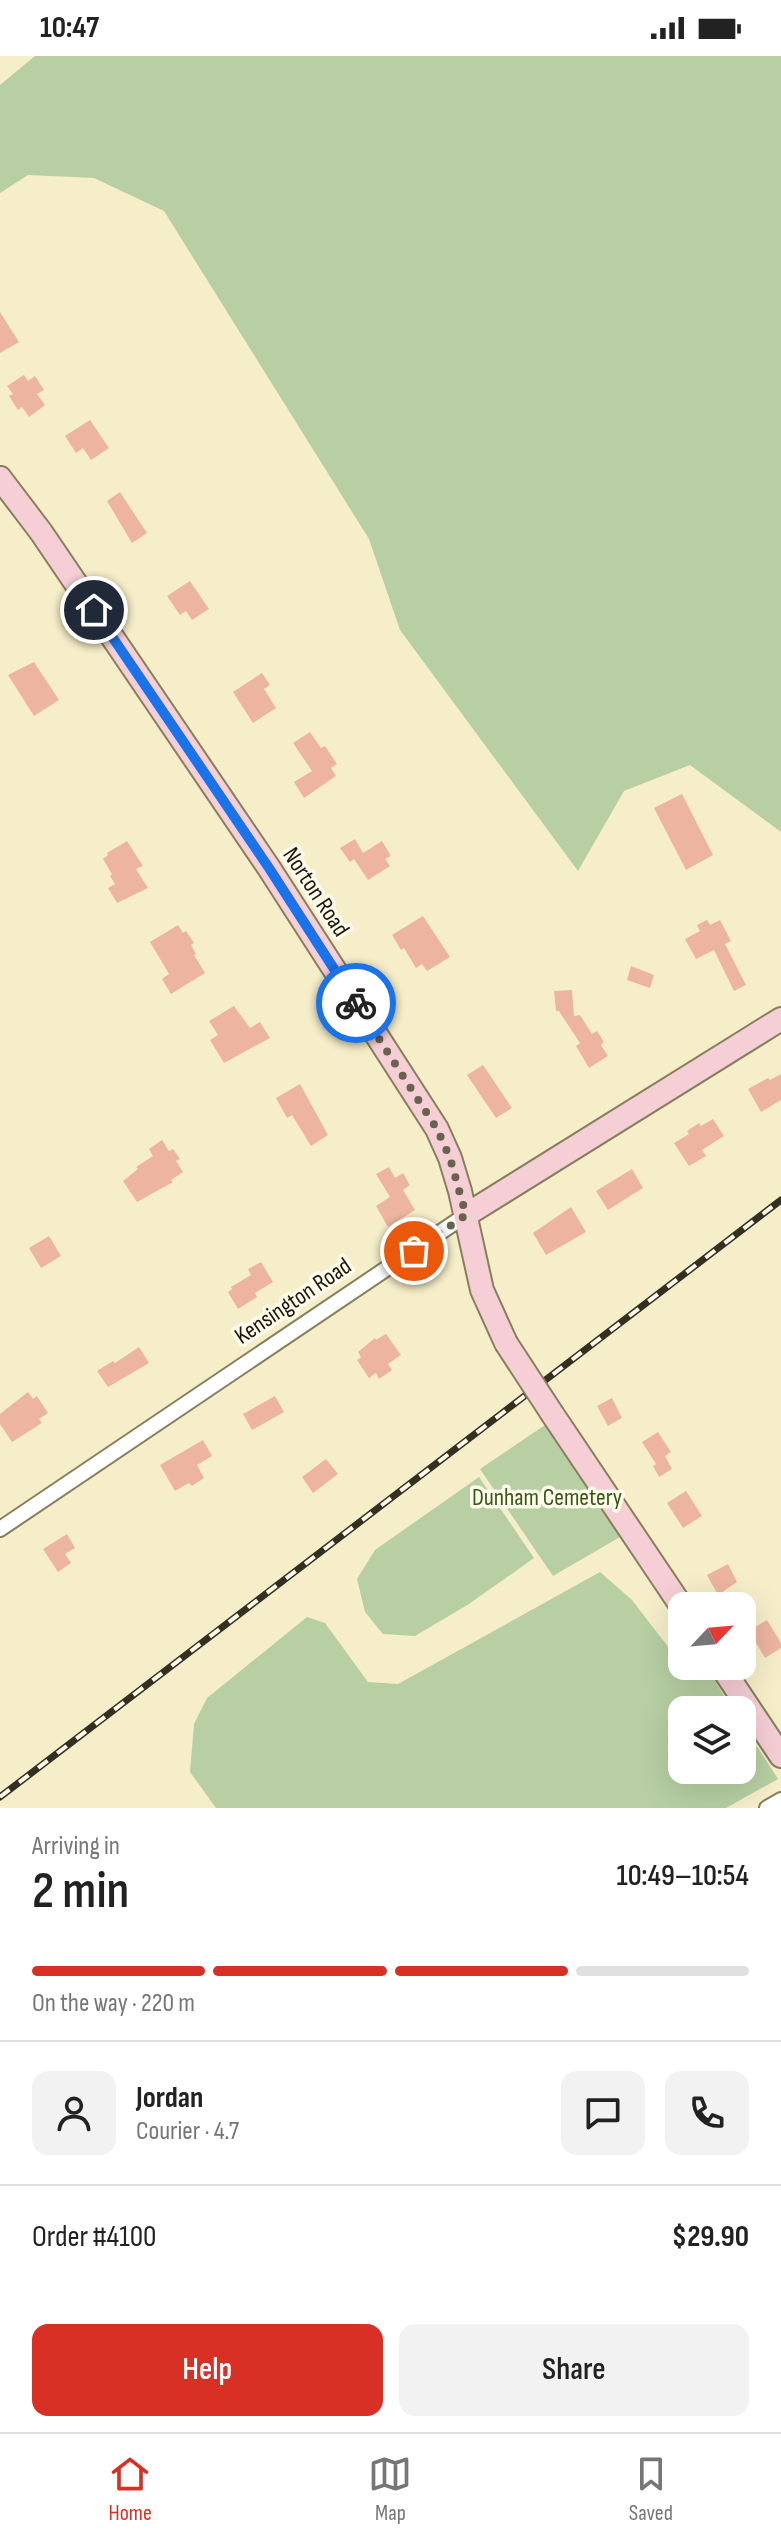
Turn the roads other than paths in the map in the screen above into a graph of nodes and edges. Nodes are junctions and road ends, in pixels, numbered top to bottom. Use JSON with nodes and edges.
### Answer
{"nodes":[{"id":1,"x":0,"y":478,"type":"edge"},
{"id":2,"x":781,"y":1019,"type":"edge"},
{"id":3,"x":466,"y":1215,"type":"junction"},
{"id":4,"x":0,"y":1529,"type":"edge"},
{"id":5,"x":672,"y":1592,"type":"edge"},
{"id":6,"x":730,"y":1680,"type":"edge"},
{"id":7,"x":781,"y":1756,"type":"edge"},
{"id":8,"x":781,"y":1800,"type":"edge"},
{"id":9,"x":767,"y":1808,"type":"edge"}],
"edges":[{"from":1,"to":3,"type":"main road","name":"Norton Road"},
{"from":2,"to":3,"type":"main road","name":"Kensington Road"},
{"from":3,"to":4,"type":"street","name":"Kensington Road"},
{"from":3,"to":5,"type":"main road","name":"Norton Road","bridge":true},
{"from":6,"to":7,"type":"main road"},
{"from":8,"to":9,"type":"street"}]}
